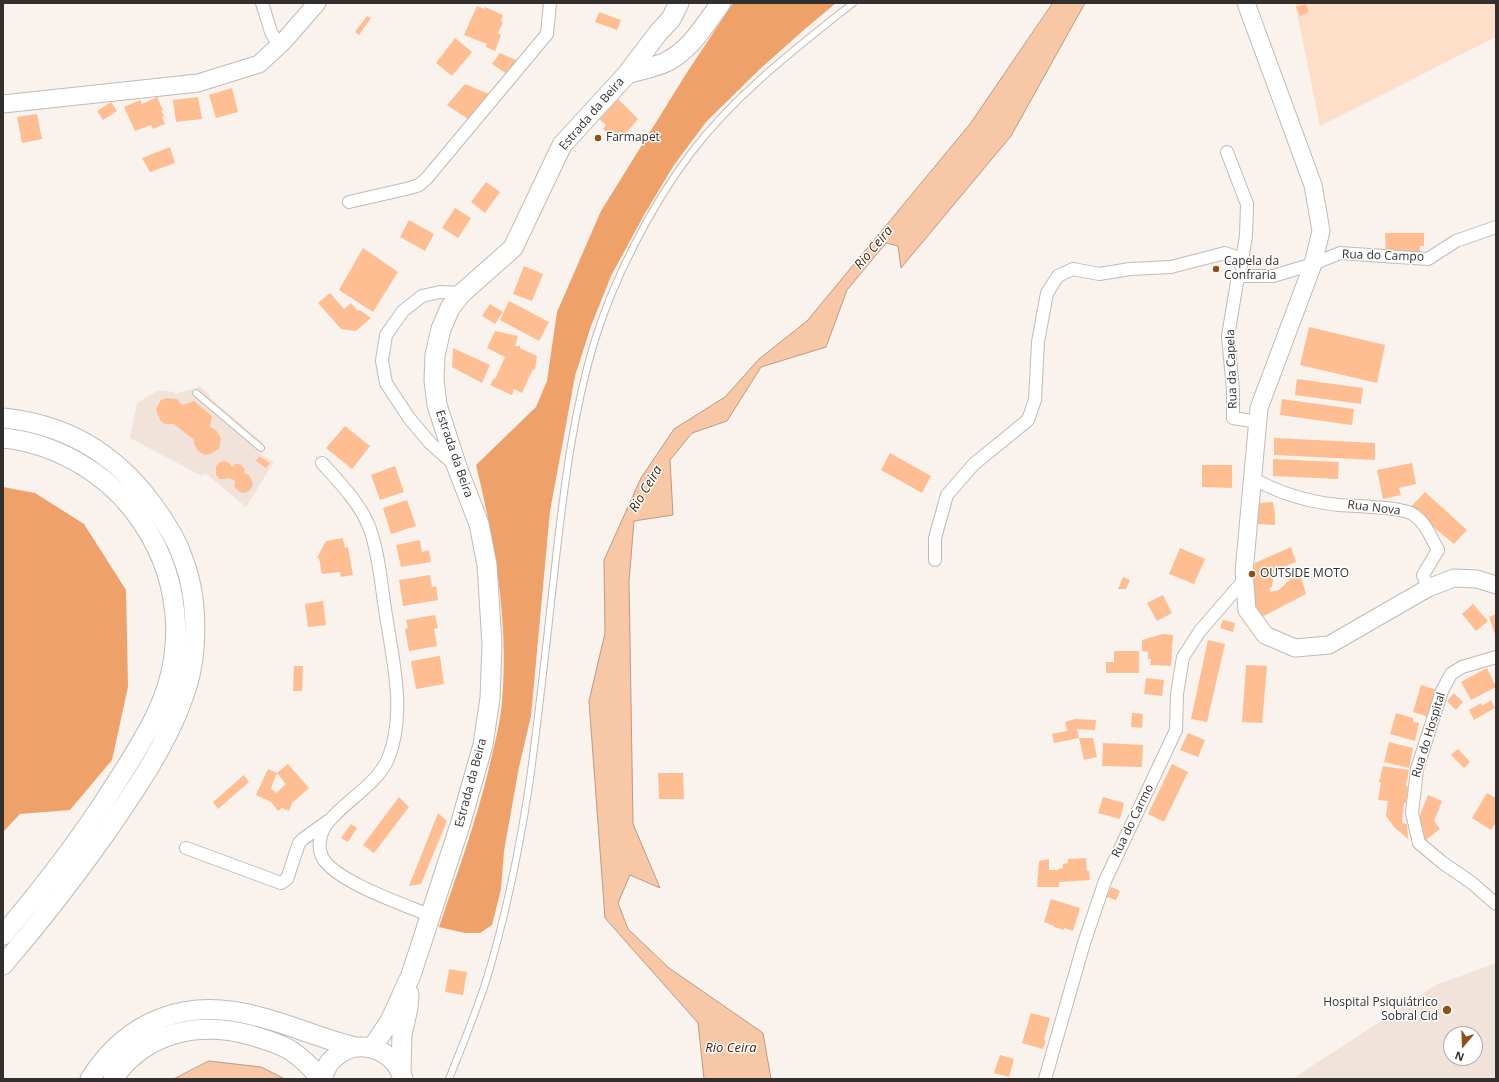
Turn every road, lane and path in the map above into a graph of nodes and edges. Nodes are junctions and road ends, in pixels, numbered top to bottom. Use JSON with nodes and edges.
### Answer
{"nodes":[{"id":1,"x":262,"y":3,"type":"edge"},
{"id":2,"x":317,"y":3,"type":"edge"},
{"id":3,"x":550,"y":3,"type":"edge"},
{"id":4,"x":679,"y":3,"type":"edge"},
{"id":5,"x":721,"y":3,"type":"edge"},
{"id":6,"x":853,"y":3,"type":"edge"},
{"id":7,"x":1246,"y":3,"type":"edge"},
{"id":8,"x":658,"y":33,"type":"junction"},
{"id":9,"x":281,"y":44,"type":"junction"},
{"id":10,"x":665,"y":62,"type":"junction"},
{"id":11,"x":627,"y":74,"type":"junction"},
{"id":12,"x":3,"y":104,"type":"edge"},
{"id":13,"x":1227,"y":152,"type":"dead end"},
{"id":14,"x":349,"y":202,"type":"dead end"},
{"id":15,"x":1496,"y":227,"type":"edge"},
{"id":16,"x":1242,"y":258,"type":"junction"},
{"id":17,"x":1313,"y":264,"type":"junction"},
{"id":18,"x":1240,"y":276,"type":"junction"},
{"id":19,"x":462,"y":293,"type":"junction"},
{"id":20,"x":196,"y":393,"type":"dead end"},
{"id":21,"x":3,"y":418,"type":"edge"},
{"id":22,"x":1258,"y":422,"type":"junction"},
{"id":23,"x":3,"y":438,"type":"edge"},
{"id":24,"x":261,"y":448,"type":"dead end"},
{"id":25,"x":322,"y":463,"type":"dead end"},
{"id":26,"x":457,"y":467,"type":"junction"},
{"id":27,"x":1252,"y":478,"type":"junction"},
{"id":28,"x":935,"y":560,"type":"dead end"},
{"id":29,"x":1244,"y":580,"type":"junction"},
{"id":30,"x":1496,"y":584,"type":"edge"},
{"id":31,"x":1428,"y":588,"type":"junction"},
{"id":32,"x":1496,"y":657,"type":"edge"},
{"id":33,"x":329,"y":821,"type":"junction"},
{"id":34,"x":186,"y":848,"type":"dead end"},
{"id":35,"x":1496,"y":904,"type":"edge"},
{"id":36,"x":430,"y":915,"type":"junction"},
{"id":37,"x":3,"y":935,"type":"edge"},
{"id":38,"x":3,"y":965,"type":"edge"},
{"id":39,"x":411,"y":975,"type":"junction"},
{"id":40,"x":364,"y":1047,"type":"junction"},
{"id":41,"x":402,"y":1075,"type":"edge"},
{"id":42,"x":90,"y":1079,"type":"edge"},
{"id":43,"x":113,"y":1079,"type":"edge"},
{"id":44,"x":322,"y":1079,"type":"edge"},
{"id":45,"x":449,"y":1079,"type":"edge"},
{"id":46,"x":1045,"y":1079,"type":"edge"}],
"edges":[{"from":1,"to":9,"type":"street"},
{"from":2,"to":9,"type":"main road"},
{"from":3,"to":14,"type":"street"},
{"from":4,"to":8,"type":"main road","name":"Estrada da Beira"},
{"from":5,"to":10,"type":"main road"},
{"from":6,"to":45,"type":"lane"},
{"from":7,"to":17,"type":"main road"},
{"from":8,"to":10,"type":"main road"},
{"from":8,"to":11,"type":"main road","name":"Estrada da Beira"},
{"from":9,"to":12,"type":"main road"},
{"from":10,"to":11,"type":"main road"},
{"from":11,"to":19,"type":"main road","name":"Estrada da Beira"},
{"from":13,"to":16,"type":"street"},
{"from":15,"to":17,"type":"street","name":"Rua do Campo"},
{"from":16,"to":18,"type":"street"},
{"from":16,"to":28,"type":"street"},
{"from":17,"to":18,"type":"street"},
{"from":17,"to":22,"type":"main road"},
{"from":18,"to":22,"type":"street","name":"Rua da Capela"},
{"from":19,"to":26,"type":"main road","name":"Estrada da Beira"},
{"from":19,"to":26,"type":"street"},
{"from":20,"to":24,"type":"lane"},
{"from":21,"to":38,"type":"main road"},
{"from":22,"to":27,"type":"main road"},
{"from":23,"to":37,"type":"main road"},
{"from":25,"to":33,"type":"street"},
{"from":26,"to":36,"type":"main road","name":"Estrada da Beira"},
{"from":27,"to":29,"type":"main road"},
{"from":27,"to":31,"type":"street","name":"Rua Nova"},
{"from":29,"to":31,"type":"main road"},
{"from":29,"to":46,"type":"street","name":"Rua do Carmo"},
{"from":30,"to":31,"type":"main road"},
{"from":32,"to":35,"type":"street","name":"Rua do Hospital"},
{"from":33,"to":34,"type":"street"},
{"from":33,"to":36,"type":"street"},
{"from":36,"to":39,"type":"main road","name":"Estrada da Beira"},
{"from":39,"to":40,"type":"main road","name":"Estrada da Beira"},
{"from":39,"to":41,"type":"main road","name":"Estrada da Beira"},
{"from":40,"to":41,"type":"main road"},
{"from":40,"to":42,"type":"main road"},
{"from":40,"to":44,"type":"main road"},
{"from":43,"to":44,"type":"main road"}]}
